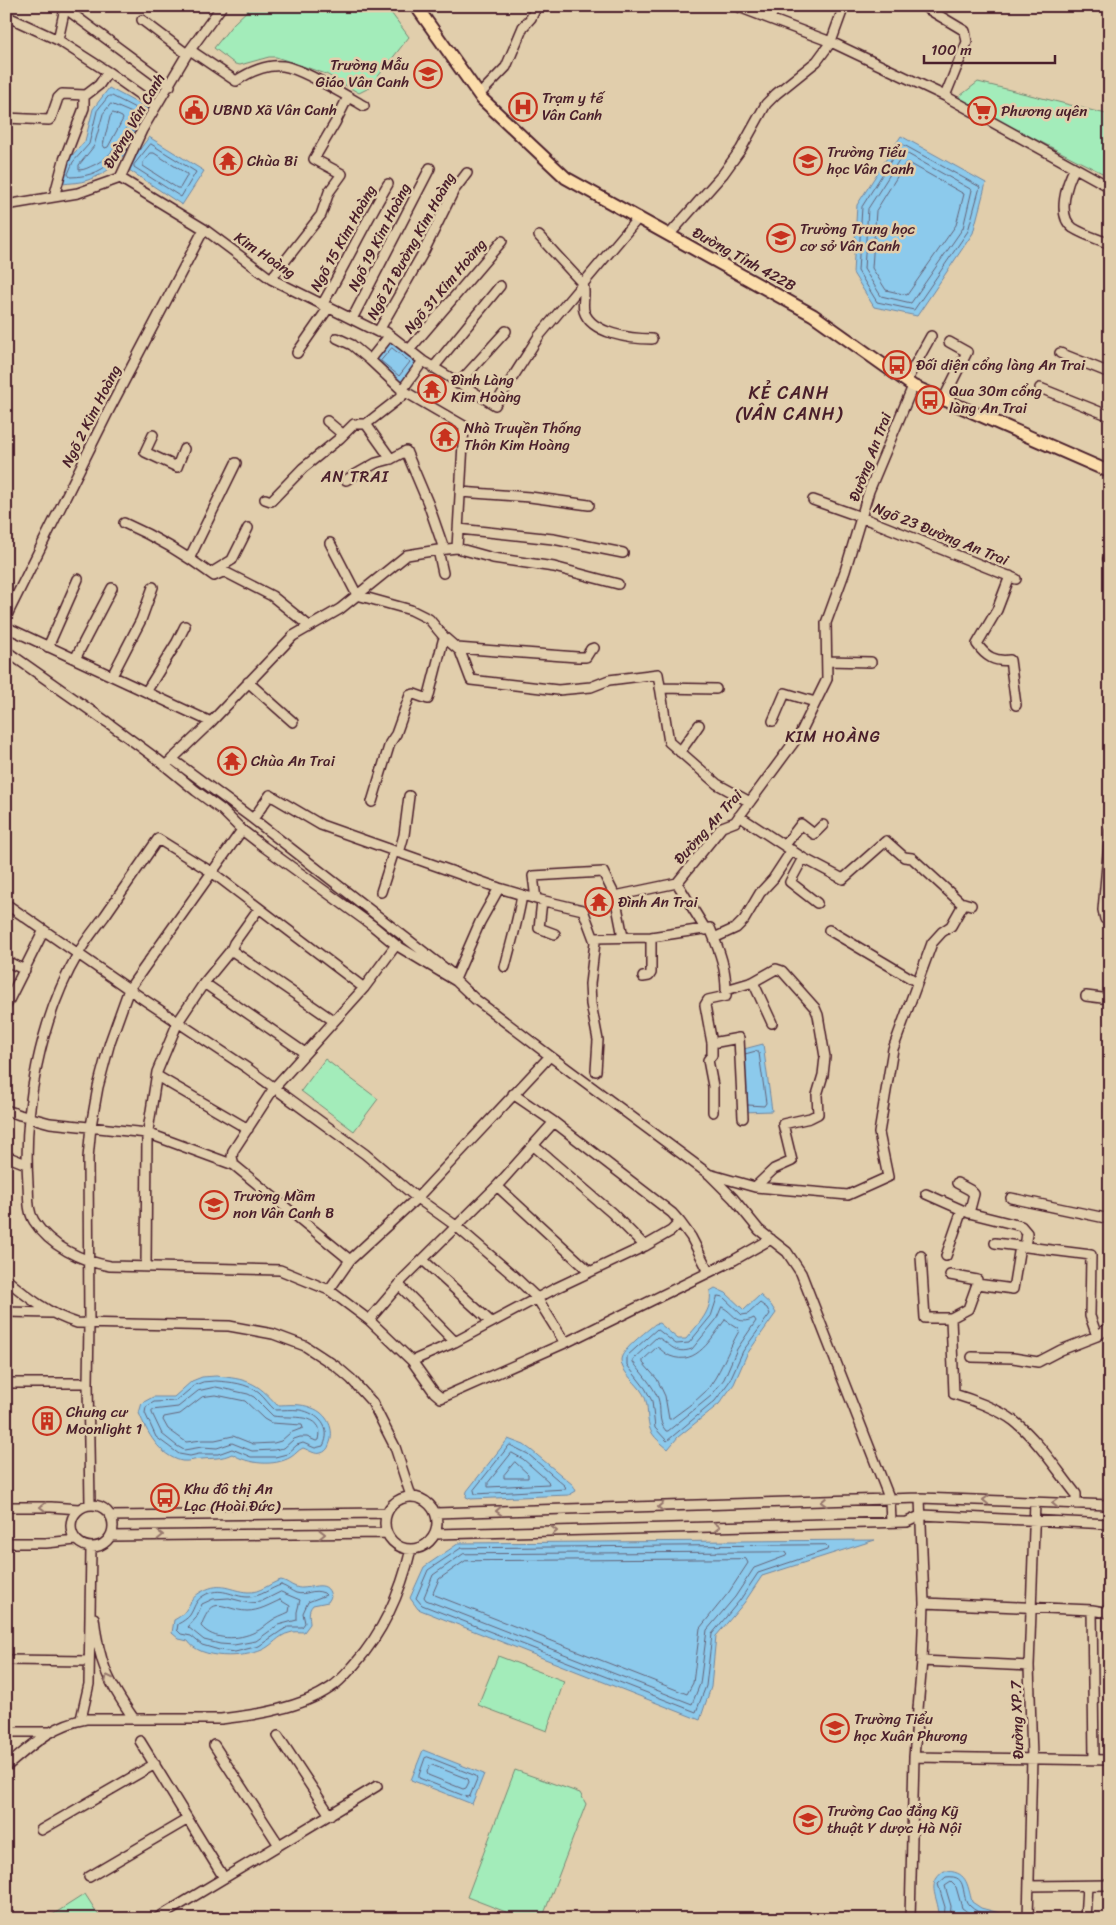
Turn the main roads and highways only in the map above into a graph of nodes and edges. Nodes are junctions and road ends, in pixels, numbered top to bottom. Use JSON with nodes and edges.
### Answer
{"nodes":[{"id":1,"x":416,"y":6,"type":"edge"},
{"id":2,"x":1110,"y":472,"type":"edge"}],
"edges":[{"from":1,"to":2,"type":"main road","name":"Đường Tỉnh 422B"}]}
